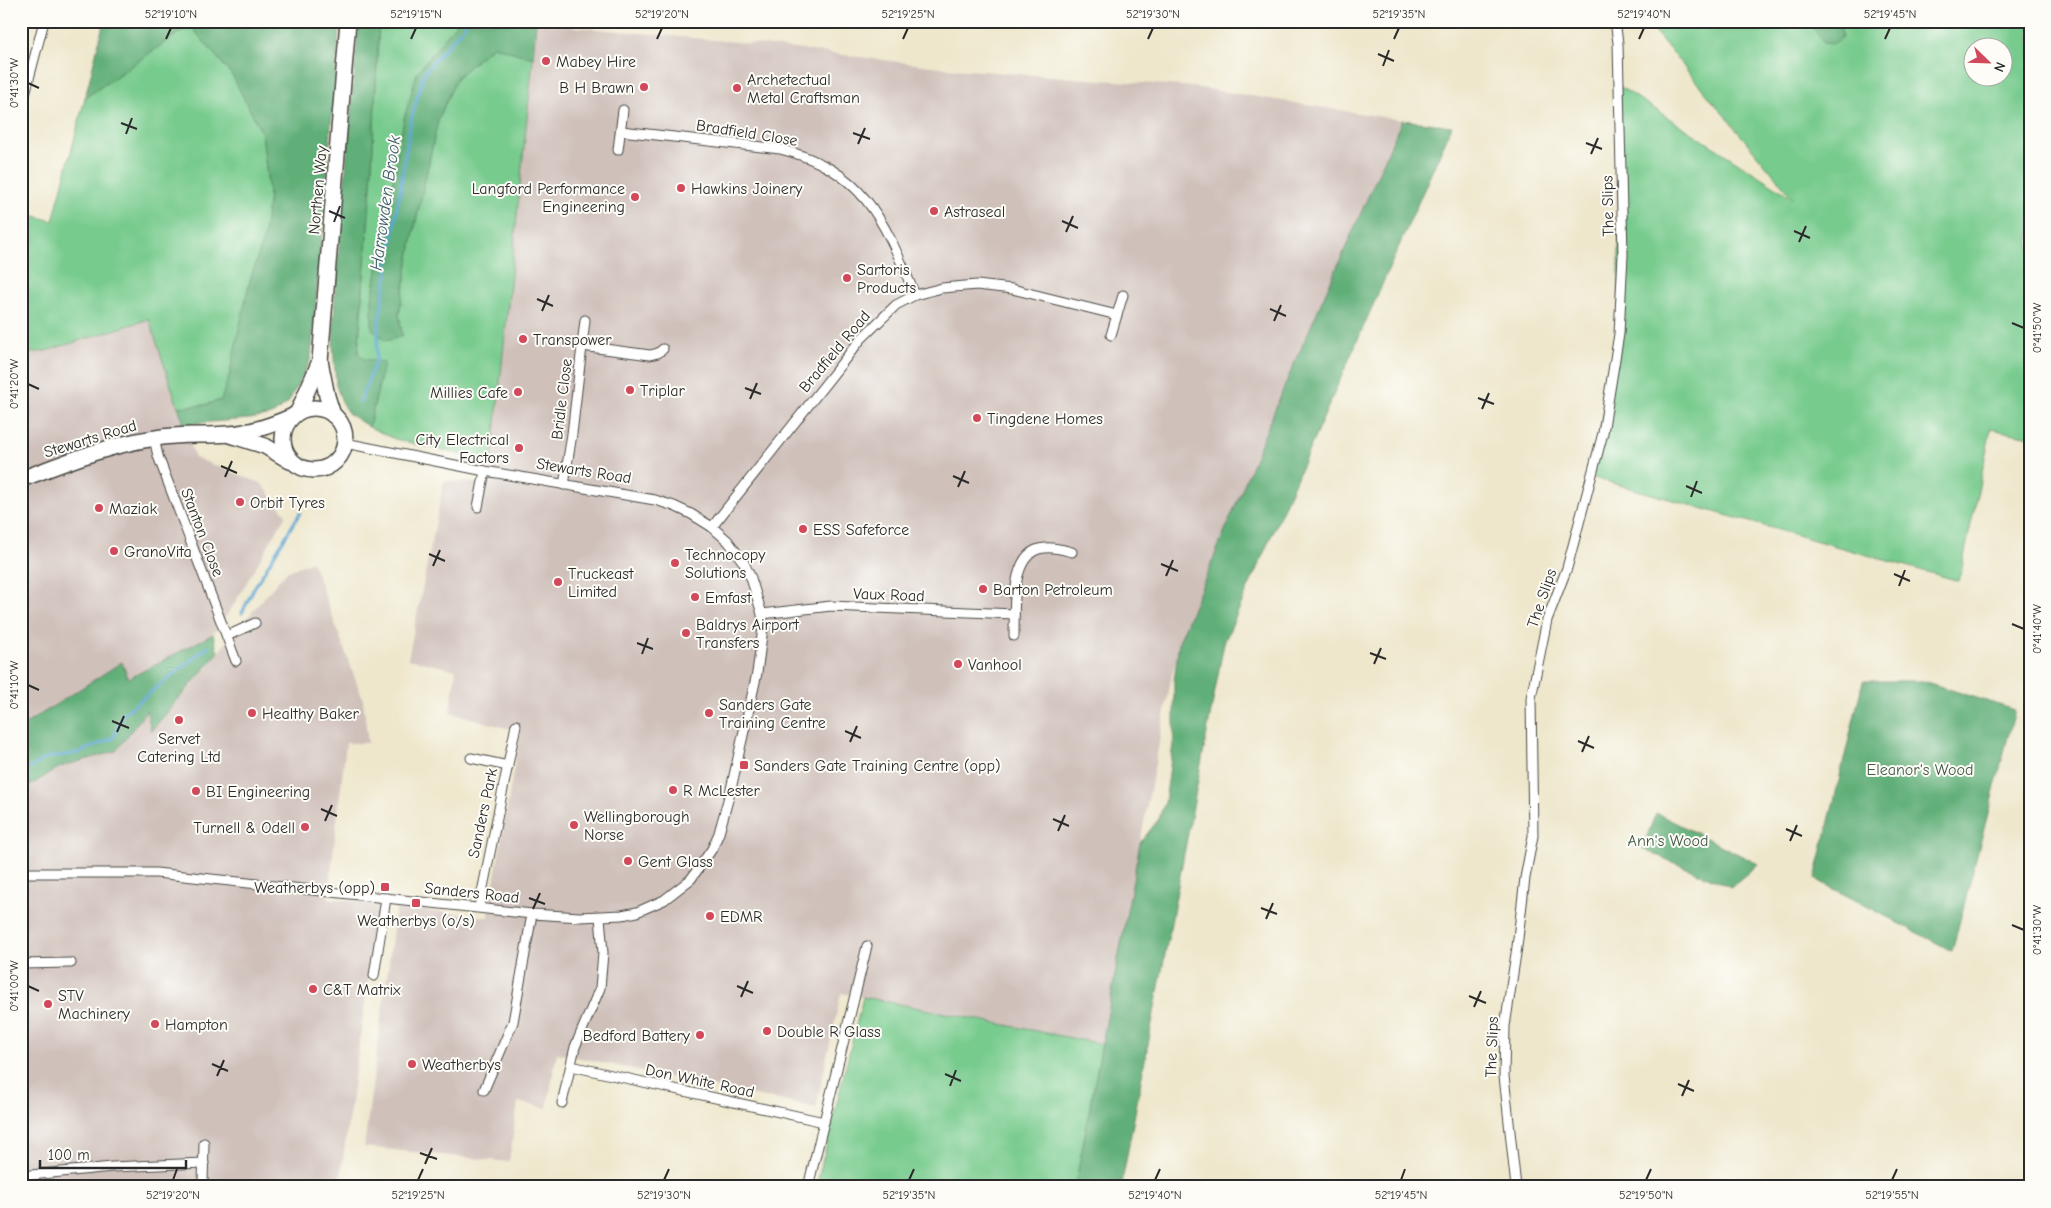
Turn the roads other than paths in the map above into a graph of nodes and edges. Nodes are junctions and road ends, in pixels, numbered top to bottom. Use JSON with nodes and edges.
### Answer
{"nodes":[{"id":1,"x":44,"y":21,"type":"edge"},
{"id":2,"x":348,"y":21,"type":"edge"},
{"id":3,"x":1615,"y":21,"type":"edge"},
{"id":4,"x":21,"y":109,"type":"edge"},
{"id":5,"x":623,"y":110,"type":"dead end"},
{"id":6,"x":621,"y":131,"type":"junction"},
{"id":7,"x":618,"y":150,"type":"dead end"},
{"id":8,"x":1123,"y":295,"type":"dead end"},
{"id":9,"x":915,"y":296,"type":"junction"},
{"id":10,"x":1117,"y":315,"type":"junction"},
{"id":11,"x":585,"y":320,"type":"dead end"},
{"id":12,"x":1111,"y":335,"type":"dead end"},
{"id":13,"x":582,"y":346,"type":"junction"},
{"id":14,"x":663,"y":349,"type":"dead end"},
{"id":15,"x":320,"y":361,"type":"junction"},
{"id":16,"x":296,"y":414,"type":"junction"},
{"id":17,"x":333,"y":415,"type":"junction"},
{"id":18,"x":229,"y":434,"type":"junction"},
{"id":19,"x":154,"y":438,"type":"junction"},
{"id":20,"x":345,"y":443,"type":"junction"},
{"id":21,"x":290,"y":461,"type":"junction"},
{"id":22,"x":485,"y":471,"type":"junction"},
{"id":23,"x":21,"y":478,"type":"edge"},
{"id":24,"x":564,"y":485,"type":"junction"},
{"id":25,"x":478,"y":507,"type":"dead end"},
{"id":26,"x":712,"y":527,"type":"junction"},
{"id":27,"x":1072,"y":552,"type":"dead end"},
{"id":28,"x":762,"y":614,"type":"junction"},
{"id":29,"x":1014,"y":614,"type":"junction"},
{"id":30,"x":255,"y":622,"type":"dead end"},
{"id":31,"x":227,"y":636,"type":"junction"},
{"id":32,"x":1014,"y":636,"type":"dead end"},
{"id":33,"x":236,"y":661,"type":"dead end"},
{"id":34,"x":516,"y":725,"type":"dead end"},
{"id":35,"x":471,"y":758,"type":"dead end"},
{"id":36,"x":508,"y":766,"type":"junction"},
{"id":37,"x":21,"y":873,"type":"edge"},
{"id":38,"x":386,"y":898,"type":"junction"},
{"id":39,"x":479,"y":907,"type":"junction"},
{"id":40,"x":532,"y":914,"type":"junction"},
{"id":41,"x":600,"y":917,"type":"junction"},
{"id":42,"x":867,"y":946,"type":"dead end"},
{"id":43,"x":71,"y":963,"type":"dead end"},
{"id":44,"x":21,"y":964,"type":"edge"},
{"id":45,"x":374,"y":976,"type":"dead end"},
{"id":46,"x":571,"y":1066,"type":"junction"},
{"id":47,"x":484,"y":1090,"type":"dead end"},
{"id":48,"x":562,"y":1103,"type":"dead end"},
{"id":49,"x":824,"y":1122,"type":"junction"},
{"id":50,"x":204,"y":1143,"type":"dead end"},
{"id":51,"x":204,"y":1163,"type":"junction"},
{"id":52,"x":21,"y":1176,"type":"edge"},
{"id":53,"x":203,"y":1184,"type":"dead end"},
{"id":54,"x":808,"y":1187,"type":"edge"},
{"id":55,"x":1516,"y":1187,"type":"edge"}],
"edges":[{"from":1,"to":4,"type":"street"},
{"from":2,"to":15,"type":"main road","name":"Northen Way"},
{"from":3,"to":55,"type":"street","name":"The Slips"},
{"from":5,"to":6,"type":"street"},
{"from":6,"to":7,"type":"street"},
{"from":6,"to":9,"type":"street","name":"Bradfield Close"},
{"from":8,"to":10,"type":"street"},
{"from":9,"to":10,"type":"street","name":"Bradfield Road"},
{"from":9,"to":26,"type":"street","name":"Bradfield Road"},
{"from":10,"to":12,"type":"street"},
{"from":11,"to":13,"type":"street","name":"Bridle Close"},
{"from":13,"to":14,"type":"street","name":"Bridle Close"},
{"from":13,"to":24,"type":"street","name":"Bridle Close"},
{"from":15,"to":16,"type":"main road","name":"Northen Way"},
{"from":15,"to":17,"type":"main road","name":"Northen Way"},
{"from":16,"to":17,"type":"main road"},
{"from":16,"to":18,"type":"main road","name":"Stewarts Road"},
{"from":16,"to":21,"type":"main road"},
{"from":17,"to":20,"type":"main road"},
{"from":18,"to":19,"type":"main road","name":"Stewarts Road"},
{"from":18,"to":21,"type":"main road","name":"Stewarts Road"},
{"from":19,"to":23,"type":"main road","name":"Stewarts Road"},
{"from":19,"to":31,"type":"street","name":"Stanton Close"},
{"from":20,"to":21,"type":"main road"},
{"from":20,"to":22,"type":"street","name":"Stewarts Road"},
{"from":22,"to":24,"type":"street","name":"Stewarts Road"},
{"from":22,"to":25,"type":"street"},
{"from":24,"to":26,"type":"street","name":"Stewarts Road"},
{"from":26,"to":28,"type":"street","name":"Stewarts Road"},
{"from":27,"to":29,"type":"street"},
{"from":28,"to":29,"type":"street","name":"Vaux Road"},
{"from":28,"to":41,"type":"street","name":"Sanders Road"},
{"from":29,"to":32,"type":"street"},
{"from":30,"to":31,"type":"street"},
{"from":31,"to":33,"type":"street","name":"Stanton Close"},
{"from":34,"to":36,"type":"street","name":"Sanders Park"},
{"from":35,"to":36,"type":"street"},
{"from":36,"to":39,"type":"street","name":"Sanders Park"},
{"from":37,"to":38,"type":"street","name":"Sanders Road"},
{"from":38,"to":39,"type":"street","name":"Sanders Road"},
{"from":38,"to":45,"type":"street"},
{"from":39,"to":40,"type":"street","name":"Sanders Road"},
{"from":40,"to":41,"type":"street","name":"Sanders Road"},
{"from":40,"to":47,"type":"street"},
{"from":41,"to":46,"type":"street"},
{"from":42,"to":49,"type":"street"},
{"from":43,"to":44,"type":"street"},
{"from":46,"to":48,"type":"street"},
{"from":46,"to":49,"type":"street","name":"Don White Road"},
{"from":49,"to":54,"type":"street"},
{"from":50,"to":51,"type":"street"},
{"from":51,"to":52,"type":"street"},
{"from":51,"to":53,"type":"street"}]}
